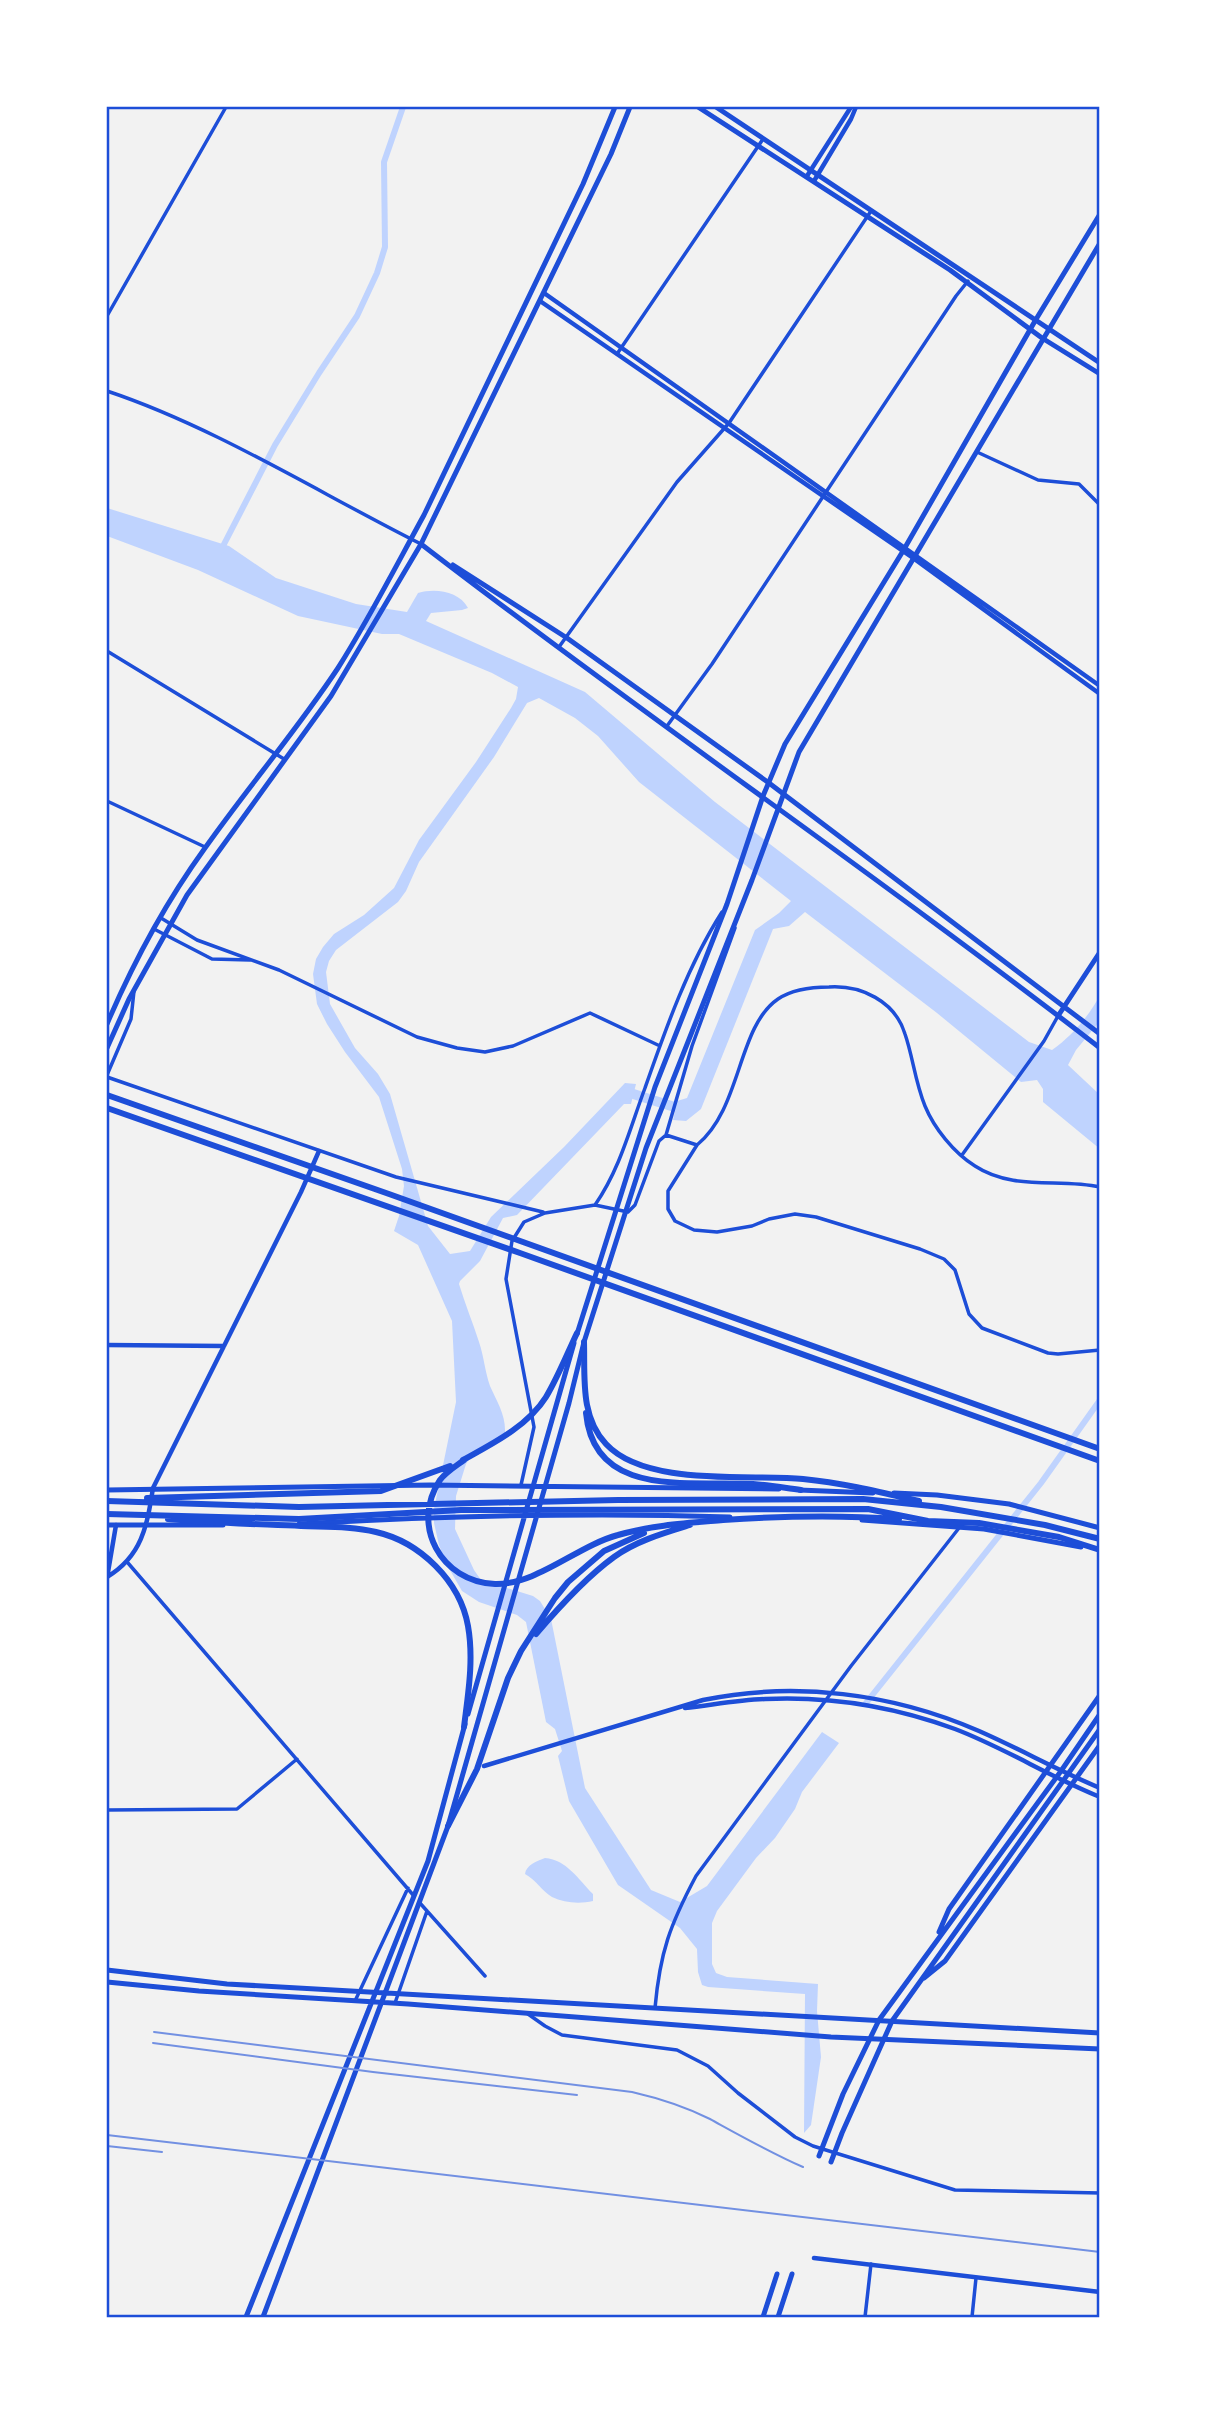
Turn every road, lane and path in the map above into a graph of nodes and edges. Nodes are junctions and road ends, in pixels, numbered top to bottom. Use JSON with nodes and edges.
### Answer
{"nodes":[{"id":1,"x":226,"y":107,"type":"edge"},
{"id":2,"x":615,"y":107,"type":"edge"},
{"id":3,"x":630,"y":107,"type":"edge"},
{"id":4,"x":698,"y":107,"type":"edge"},
{"id":5,"x":716,"y":107,"type":"edge"},
{"id":6,"x":853,"y":107,"type":"edge"},
{"id":7,"x":761,"y":141,"type":"junction"},
{"id":8,"x":809,"y":173,"type":"junction"},
{"id":9,"x":818,"y":174,"type":"junction"},
{"id":10,"x":814,"y":181,"type":"junction"},
{"id":11,"x":869,"y":213,"type":"junction"},
{"id":12,"x":1100,"y":214,"type":"edge"},
{"id":13,"x":1100,"y":243,"type":"edge"},
{"id":14,"x":972,"y":276,"type":"junction"},
{"id":15,"x":967,"y":282,"type":"junction"},
{"id":16,"x":544,"y":293,"type":"junction"},
{"id":17,"x":540,"y":301,"type":"junction"},
{"id":18,"x":107,"y":316,"type":"edge"},
{"id":19,"x":1035,"y":321,"type":"junction"},
{"id":20,"x":1048,"y":328,"type":"junction"},
{"id":21,"x":1031,"y":330,"type":"junction"},
{"id":22,"x":1042,"y":338,"type":"junction"},
{"id":23,"x":622,"y":348,"type":"junction"},
{"id":24,"x":617,"y":354,"type":"junction"},
{"id":25,"x":1100,"y":363,"type":"edge"},
{"id":26,"x":1100,"y":373,"type":"edge"},
{"id":27,"x":107,"y":391,"type":"edge"},
{"id":28,"x":729,"y":423,"type":"junction"},
{"id":29,"x":725,"y":429,"type":"junction"},
{"id":30,"x":976,"y":452,"type":"junction"},
{"id":31,"x":826,"y":495,"type":"junction"},
{"id":32,"x":1100,"y":505,"type":"edge"},
{"id":33,"x":411,"y":539,"type":"junction"},
{"id":34,"x":421,"y":544,"type":"junction"},
{"id":35,"x":904,"y":549,"type":"junction"},
{"id":36,"x":914,"y":556,"type":"junction"},
{"id":37,"x":567,"y":638,"type":"junction"},
{"id":38,"x":557,"y":649,"type":"junction"},
{"id":39,"x":107,"y":651,"type":"edge"},
{"id":40,"x":1100,"y":686,"type":"edge"},
{"id":41,"x":1100,"y":694,"type":"edge"},
{"id":42,"x":674,"y":717,"type":"junction"},
{"id":43,"x":667,"y":726,"type":"junction"},
{"id":44,"x":275,"y":753,"type":"junction"},
{"id":45,"x":286,"y":761,"type":"junction"},
{"id":46,"x":769,"y":783,"type":"junction"},
{"id":47,"x":783,"y":793,"type":"junction"},
{"id":48,"x":763,"y":796,"type":"junction"},
{"id":49,"x":107,"y":801,"type":"edge"},
{"id":50,"x":777,"y":807,"type":"junction"},
{"id":51,"x":205,"y":847,"type":"junction"},
{"id":52,"x":727,"y":904,"type":"junction"},
{"id":53,"x":740,"y":907,"type":"junction"},
{"id":54,"x":161,"y":919,"type":"junction"},
{"id":55,"x":169,"y":924,"type":"junction"},
{"id":56,"x":155,"y":929,"type":"junction"},
{"id":57,"x":163,"y":935,"type":"junction"},
{"id":58,"x":1100,"y":952,"type":"edge"},
{"id":59,"x":257,"y":960,"type":"junction"},
{"id":60,"x":135,"y":988,"type":"junction"},
{"id":61,"x":1065,"y":1006,"type":"junction"},
{"id":62,"x":1058,"y":1016,"type":"junction"},
{"id":63,"x":107,"y":1024,"type":"edge"},
{"id":64,"x":1100,"y":1034,"type":"edge"},
{"id":65,"x":660,"y":1046,"type":"junction"},
{"id":66,"x":107,"y":1048,"type":"edge"},
{"id":67,"x":1100,"y":1048,"type":"edge"},
{"id":68,"x":107,"y":1076,"type":"edge"},
{"id":69,"x":107,"y":1095,"type":"edge"},
{"id":70,"x":107,"y":1108,"type":"edge"},
{"id":71,"x":666,"y":1135,"type":"junction"},
{"id":72,"x":697,"y":1145,"type":"junction"},
{"id":73,"x":319,"y":1151,"type":"junction"},
{"id":74,"x":962,"y":1155,"type":"junction"},
{"id":75,"x":1100,"y":1187,"type":"edge"},
{"id":76,"x":595,"y":1205,"type":"junction"},
{"id":77,"x":545,"y":1213,"type":"junction"},
{"id":78,"x":577,"y":1333,"type":"junction"},
{"id":79,"x":584,"y":1342,"type":"junction"},
{"id":80,"x":107,"y":1345,"type":"edge"},
{"id":81,"x":224,"y":1346,"type":"junction"},
{"id":82,"x":1100,"y":1350,"type":"edge"},
{"id":83,"x":586,"y":1407,"type":"junction"},
{"id":84,"x":1100,"y":1449,"type":"edge"},
{"id":85,"x":464,"y":1460,"type":"junction"},
{"id":86,"x":1100,"y":1461,"type":"edge"},
{"id":87,"x":521,"y":1486,"type":"junction"},
{"id":88,"x":153,"y":1488,"type":"junction"},
{"id":89,"x":107,"y":1490,"type":"edge"},
{"id":90,"x":801,"y":1490,"type":"junction"},
{"id":91,"x":107,"y":1501,"type":"edge"},
{"id":92,"x":941,"y":1507,"type":"junction"},
{"id":93,"x":107,"y":1514,"type":"edge"},
{"id":94,"x":716,"y":1517,"type":"junction"},
{"id":95,"x":928,"y":1521,"type":"junction"},
{"id":96,"x":107,"y":1525,"type":"edge"},
{"id":97,"x":116,"y":1525,"type":"junction"},
{"id":98,"x":148,"y":1526,"type":"junction"},
{"id":99,"x":660,"y":1526,"type":"junction"},
{"id":100,"x":959,"y":1528,"type":"junction"},
{"id":101,"x":1100,"y":1528,"type":"edge"},
{"id":102,"x":1100,"y":1539,"type":"edge"},
{"id":103,"x":1100,"y":1550,"type":"edge"},
{"id":104,"x":128,"y":1563,"type":"junction"},
{"id":105,"x":107,"y":1578,"type":"edge"},
{"id":106,"x":521,"y":1651,"type":"junction"},
{"id":107,"x":831,"y":1693,"type":"junction"},
{"id":108,"x":1100,"y":1695,"type":"edge"},
{"id":109,"x":825,"y":1700,"type":"junction"},
{"id":110,"x":674,"y":1709,"type":"junction"},
{"id":111,"x":1100,"y":1714,"type":"edge"},
{"id":112,"x":464,"y":1727,"type":"junction"},
{"id":113,"x":1100,"y":1730,"type":"edge"},
{"id":114,"x":1100,"y":1745,"type":"edge"},
{"id":115,"x":297,"y":1759,"type":"junction"},
{"id":116,"x":484,"y":1766,"type":"dead end"},
{"id":117,"x":1050,"y":1766,"type":"junction"},
{"id":118,"x":1077,"y":1778,"type":"junction"},
{"id":119,"x":1100,"y":1788,"type":"edge"},
{"id":120,"x":1100,"y":1797,"type":"edge"},
{"id":121,"x":107,"y":1811,"type":"edge"},
{"id":122,"x":449,"y":1826,"type":"junction"},
{"id":123,"x":408,"y":1888,"type":"junction"},
{"id":124,"x":427,"y":1911,"type":"junction"},
{"id":125,"x":936,"y":1941,"type":"junction"},
{"id":126,"x":107,"y":1970,"type":"edge"},
{"id":127,"x":485,"y":1976,"type":"dead end"},
{"id":128,"x":922,"y":1979,"type":"junction"},
{"id":129,"x":107,"y":1982,"type":"edge"},
{"id":130,"x":359,"y":1992,"type":"junction"},
{"id":131,"x":399,"y":1994,"type":"junction"},
{"id":132,"x":355,"y":2001,"type":"junction"},
{"id":133,"x":396,"y":2003,"type":"junction"},
{"id":134,"x":655,"y":2008,"type":"junction"},
{"id":135,"x":527,"y":2013,"type":"junction"},
{"id":136,"x":879,"y":2020,"type":"junction"},
{"id":137,"x":892,"y":2021,"type":"junction"},
{"id":138,"x":1100,"y":2033,"type":"edge"},
{"id":139,"x":870,"y":2038,"type":"junction"},
{"id":140,"x":884,"y":2038,"type":"junction"},
{"id":141,"x":1100,"y":2049,"type":"edge"},
{"id":142,"x":819,"y":2157,"type":"dead end"},
{"id":143,"x":831,"y":2162,"type":"dead end"},
{"id":144,"x":1100,"y":2193,"type":"edge"},
{"id":145,"x":814,"y":2258,"type":"dead end"},
{"id":146,"x":871,"y":2264,"type":"junction"},
{"id":147,"x":777,"y":2274,"type":"dead end"},
{"id":148,"x":792,"y":2274,"type":"dead end"},
{"id":149,"x":976,"y":2276,"type":"junction"},
{"id":150,"x":1100,"y":2292,"type":"edge"},
{"id":151,"x":246,"y":2317,"type":"edge"},
{"id":152,"x":263,"y":2317,"type":"edge"},
{"id":153,"x":763,"y":2317,"type":"edge"},
{"id":154,"x":778,"y":2317,"type":"edge"},
{"id":155,"x":865,"y":2317,"type":"edge"},
{"id":156,"x":972,"y":2317,"type":"edge"}],
"edges":[{"from":1,"to":18,"type":"street"},
{"from":2,"to":33,"type":"main road"},
{"from":3,"to":16,"type":"main road"},
{"from":4,"to":7,"type":"main road"},
{"from":5,"to":7,"type":"main road"},
{"from":6,"to":8,"type":"street"},
{"from":6,"to":9,"type":"street"},
{"from":7,"to":8,"type":"main road"},
{"from":7,"to":23,"type":"street"},
{"from":8,"to":9,"type":"main road"},
{"from":8,"to":10,"type":"main road"},
{"from":9,"to":10,"type":"street"},
{"from":9,"to":11,"type":"main road"},
{"from":10,"to":11,"type":"main road"},
{"from":11,"to":14,"type":"main road"},
{"from":11,"to":15,"type":"main road"},
{"from":11,"to":28,"type":"street"},
{"from":12,"to":19,"type":"main road"},
{"from":13,"to":20,"type":"main road"},
{"from":14,"to":15,"type":"street"},
{"from":14,"to":19,"type":"main road"},
{"from":15,"to":21,"type":"main road"},
{"from":15,"to":31,"type":"street"},
{"from":16,"to":17,"type":"main road"},
{"from":16,"to":23,"type":"street"},
{"from":17,"to":24,"type":"street"},
{"from":17,"to":34,"type":"main road"},
{"from":19,"to":20,"type":"main road"},
{"from":19,"to":21,"type":"main road"},
{"from":20,"to":22,"type":"main road"},
{"from":20,"to":25,"type":"main road"},
{"from":21,"to":22,"type":"main road"},
{"from":21,"to":35,"type":"main road"},
{"from":22,"to":26,"type":"main road"},
{"from":22,"to":30,"type":"main road"},
{"from":23,"to":24,"type":"street"},
{"from":23,"to":28,"type":"street"},
{"from":24,"to":29,"type":"street"},
{"from":27,"to":33,"type":"street"},
{"from":28,"to":29,"type":"street"},
{"from":28,"to":31,"type":"street"},
{"from":29,"to":31,"type":"street"},
{"from":29,"to":37,"type":"street"},
{"from":30,"to":32,"type":"street"},
{"from":30,"to":36,"type":"main road"},
{"from":31,"to":35,"type":"street"},
{"from":31,"to":42,"type":"street"},
{"from":33,"to":34,"type":"street"},
{"from":33,"to":44,"type":"main road"},
{"from":34,"to":37,"type":"main road"},
{"from":34,"to":38,"type":"main road"},
{"from":34,"to":45,"type":"main road"},
{"from":35,"to":36,"type":"street"},
{"from":35,"to":46,"type":"main road"},
{"from":36,"to":40,"type":"street"},
{"from":36,"to":41,"type":"street"},
{"from":36,"to":47,"type":"main road"},
{"from":37,"to":38,"type":"street"},
{"from":37,"to":42,"type":"main road"},
{"from":38,"to":43,"type":"main road"},
{"from":39,"to":44,"type":"street"},
{"from":42,"to":43,"type":"street"},
{"from":42,"to":46,"type":"main road"},
{"from":43,"to":48,"type":"main road"},
{"from":44,"to":45,"type":"street"},
{"from":44,"to":51,"type":"main road"},
{"from":45,"to":55,"type":"main road"},
{"from":46,"to":47,"type":"main road"},
{"from":46,"to":48,"type":"main road"},
{"from":47,"to":50,"type":"main road"},
{"from":47,"to":61,"type":"main road"},
{"from":48,"to":50,"type":"main road"},
{"from":48,"to":52,"type":"main road"},
{"from":49,"to":51,"type":"street"},
{"from":50,"to":53,"type":"main road"},
{"from":50,"to":62,"type":"main road"},
{"from":51,"to":54,"type":"main road"},
{"from":52,"to":65,"type":"street"},
{"from":52,"to":78,"type":"main road"},
{"from":53,"to":71,"type":"street"},
{"from":53,"to":79,"type":"main road"},
{"from":54,"to":55,"type":"street"},
{"from":54,"to":56,"type":"main road"},
{"from":55,"to":57,"type":"main road"},
{"from":55,"to":59,"type":"street"},
{"from":56,"to":57,"type":"street"},
{"from":56,"to":63,"type":"main road"},
{"from":57,"to":59,"type":"street"},
{"from":57,"to":60,"type":"main road"},
{"from":58,"to":61,"type":"main road"},
{"from":59,"to":65,"type":"street"},
{"from":60,"to":66,"type":"main road"},
{"from":60,"to":68,"type":"street"},
{"from":61,"to":62,"type":"main road"},
{"from":61,"to":64,"type":"main road"},
{"from":62,"to":67,"type":"main road"},
{"from":62,"to":74,"type":"street"},
{"from":65,"to":76,"type":"street"},
{"from":68,"to":73,"type":"street"},
{"from":69,"to":84,"type":"highway"},
{"from":70,"to":86,"type":"highway"},
{"from":71,"to":72,"type":"street"},
{"from":71,"to":76,"type":"street"},
{"from":72,"to":74,"type":"street"},
{"from":72,"to":82,"type":"street"},
{"from":73,"to":77,"type":"street"},
{"from":73,"to":81,"type":"street"},
{"from":74,"to":75,"type":"street"},
{"from":76,"to":77,"type":"street"},
{"from":77,"to":87,"type":"street"},
{"from":78,"to":85,"type":"highway"},
{"from":78,"to":112,"type":"main road"},
{"from":79,"to":83,"type":"highway"},
{"from":79,"to":122,"type":"main road"},
{"from":80,"to":81,"type":"street"},
{"from":81,"to":88,"type":"street"},
{"from":83,"to":90,"type":"highway"},
{"from":83,"to":92,"type":"highway"},
{"from":85,"to":91,"type":"highway"},
{"from":85,"to":99,"type":"highway"},
{"from":87,"to":88,"type":"main road"},
{"from":87,"to":90,"type":"main road"},
{"from":88,"to":89,"type":"main road"},
{"from":88,"to":98,"type":"street"},
{"from":90,"to":101,"type":"main road"},
{"from":91,"to":92,"type":"highway"},
{"from":92,"to":102,"type":"highway"},
{"from":93,"to":95,"type":"highway"},
{"from":93,"to":112,"type":"highway"},
{"from":94,"to":98,"type":"main road"},
{"from":94,"to":100,"type":"main road"},
{"from":94,"to":106,"type":"highway"},
{"from":95,"to":99,"type":"highway"},
{"from":95,"to":103,"type":"highway"},
{"from":96,"to":97,"type":"main road"},
{"from":97,"to":98,"type":"main road"},
{"from":97,"to":105,"type":"street"},
{"from":98,"to":104,"type":"street"},
{"from":99,"to":106,"type":"highway"},
{"from":100,"to":103,"type":"main road"},
{"from":100,"to":107,"type":"street"},
{"from":104,"to":105,"type":"street"},
{"from":104,"to":115,"type":"street"},
{"from":106,"to":122,"type":"highway"},
{"from":107,"to":109,"type":"street"},
{"from":107,"to":110,"type":"street"},
{"from":107,"to":117,"type":"street"},
{"from":108,"to":117,"type":"main road"},
{"from":109,"to":110,"type":"street"},
{"from":109,"to":120,"type":"street"},
{"from":109,"to":134,"type":"street"},
{"from":110,"to":116,"type":"street"},
{"from":111,"to":125,"type":"main road"},
{"from":112,"to":151,"type":"main road"},
{"from":113,"to":128,"type":"main road"},
{"from":114,"to":118,"type":"main road"},
{"from":115,"to":121,"type":"street"},
{"from":115,"to":123,"type":"street"},
{"from":117,"to":118,"type":"street"},
{"from":117,"to":125,"type":"main road"},
{"from":118,"to":119,"type":"street"},
{"from":118,"to":128,"type":"main road"},
{"from":122,"to":152,"type":"main road"},
{"from":123,"to":124,"type":"street"},
{"from":123,"to":130,"type":"street"},
{"from":124,"to":127,"type":"street"},
{"from":124,"to":131,"type":"street"},
{"from":125,"to":136,"type":"main road"},
{"from":126,"to":130,"type":"main road"},
{"from":128,"to":137,"type":"main road"},
{"from":129,"to":132,"type":"main road"},
{"from":130,"to":131,"type":"main road"},
{"from":130,"to":132,"type":"street"},
{"from":131,"to":133,"type":"street"},
{"from":131,"to":134,"type":"main road"},
{"from":132,"to":133,"type":"main road"},
{"from":133,"to":135,"type":"main road"},
{"from":134,"to":136,"type":"main road"},
{"from":135,"to":139,"type":"main road"},
{"from":135,"to":144,"type":"street"},
{"from":136,"to":137,"type":"main road"},
{"from":136,"to":139,"type":"main road"},
{"from":137,"to":138,"type":"main road"},
{"from":137,"to":140,"type":"main road"},
{"from":139,"to":140,"type":"main road"},
{"from":139,"to":142,"type":"main road"},
{"from":140,"to":141,"type":"main road"},
{"from":140,"to":143,"type":"main road"},
{"from":145,"to":146,"type":"street"},
{"from":146,"to":149,"type":"street"},
{"from":146,"to":155,"type":"street"},
{"from":147,"to":153,"type":"main road"},
{"from":148,"to":154,"type":"main road"},
{"from":149,"to":150,"type":"street"},
{"from":149,"to":156,"type":"street"}]}
